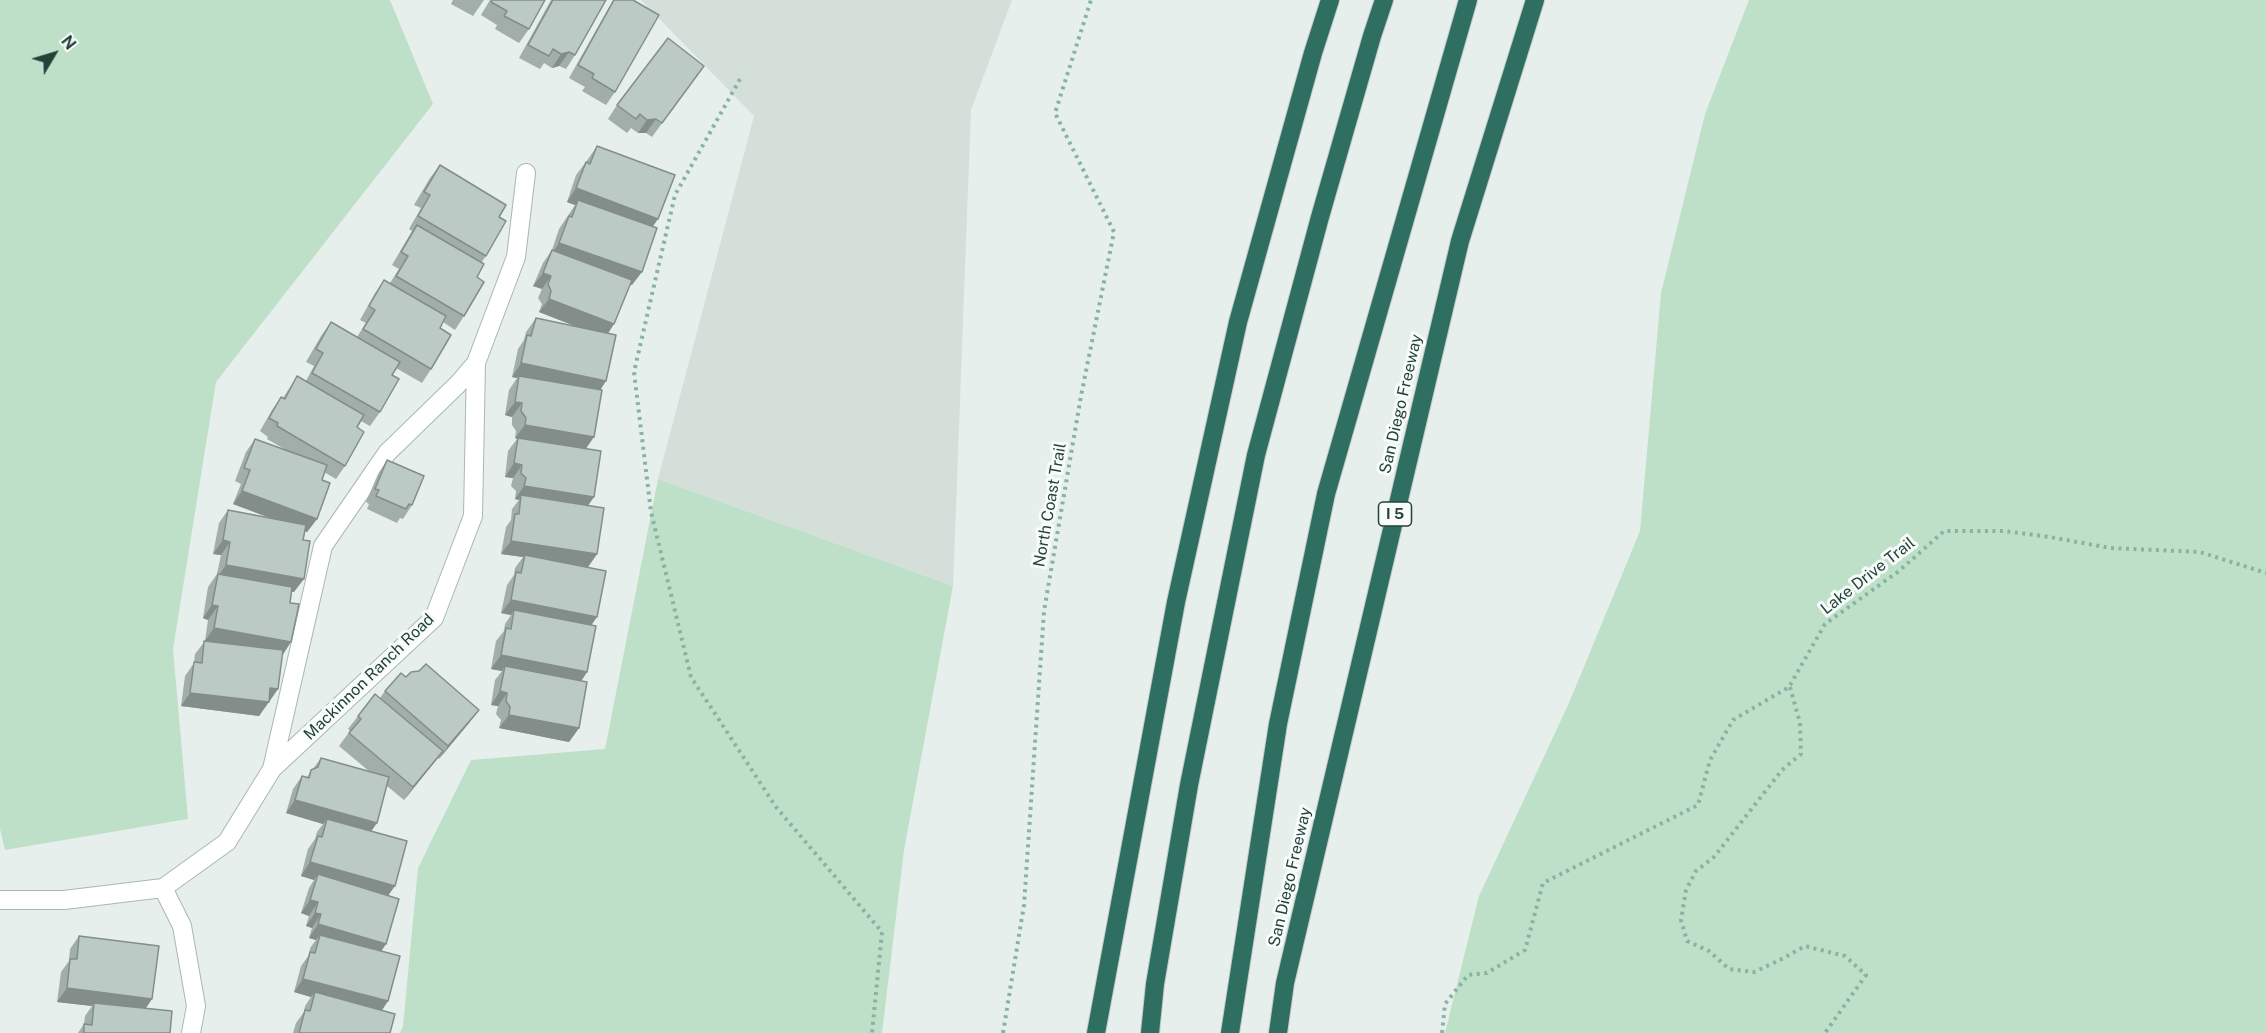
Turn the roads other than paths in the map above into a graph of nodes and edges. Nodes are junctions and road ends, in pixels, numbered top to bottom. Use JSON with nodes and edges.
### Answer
{"nodes":[{"id":1,"x":1330,"y":0,"type":"edge"},
{"id":2,"x":1384,"y":0,"type":"edge"},
{"id":3,"x":1468,"y":0,"type":"edge"},
{"id":4,"x":1535,"y":0,"type":"edge"},
{"id":5,"x":526,"y":173,"type":"dead end"},
{"id":6,"x":476,"y":363,"type":"junction"},
{"id":7,"x":272,"y":769,"type":"junction"},
{"id":8,"x":163,"y":888,"type":"junction"},
{"id":9,"x":0,"y":900,"type":"edge"},
{"id":10,"x":191,"y":1033,"type":"edge"},
{"id":11,"x":1096,"y":1033,"type":"edge"},
{"id":12,"x":1150,"y":1033,"type":"edge"},
{"id":13,"x":1230,"y":1033,"type":"edge"},
{"id":14,"x":1278,"y":1033,"type":"edge"}],
"edges":[{"from":1,"to":11,"type":"highway"},
{"from":2,"to":12,"type":"highway"},
{"from":3,"to":13,"type":"highway"},
{"from":4,"to":14,"type":"highway","name":"San Diego Freeway","number":"I 5"},
{"from":5,"to":6,"type":"street","name":"Mackinnon Ranch Road"},
{"from":6,"to":7,"type":"street","name":"Mackinnon Ranch Road"},
{"from":6,"to":7,"type":"street","name":"Mackinnon Ranch Road"},
{"from":7,"to":8,"type":"street","name":"Mackinnon Ranch Road"},
{"from":8,"to":9,"type":"street","name":"Mackinnon Ranch Road"},
{"from":8,"to":10,"type":"street"}]}
